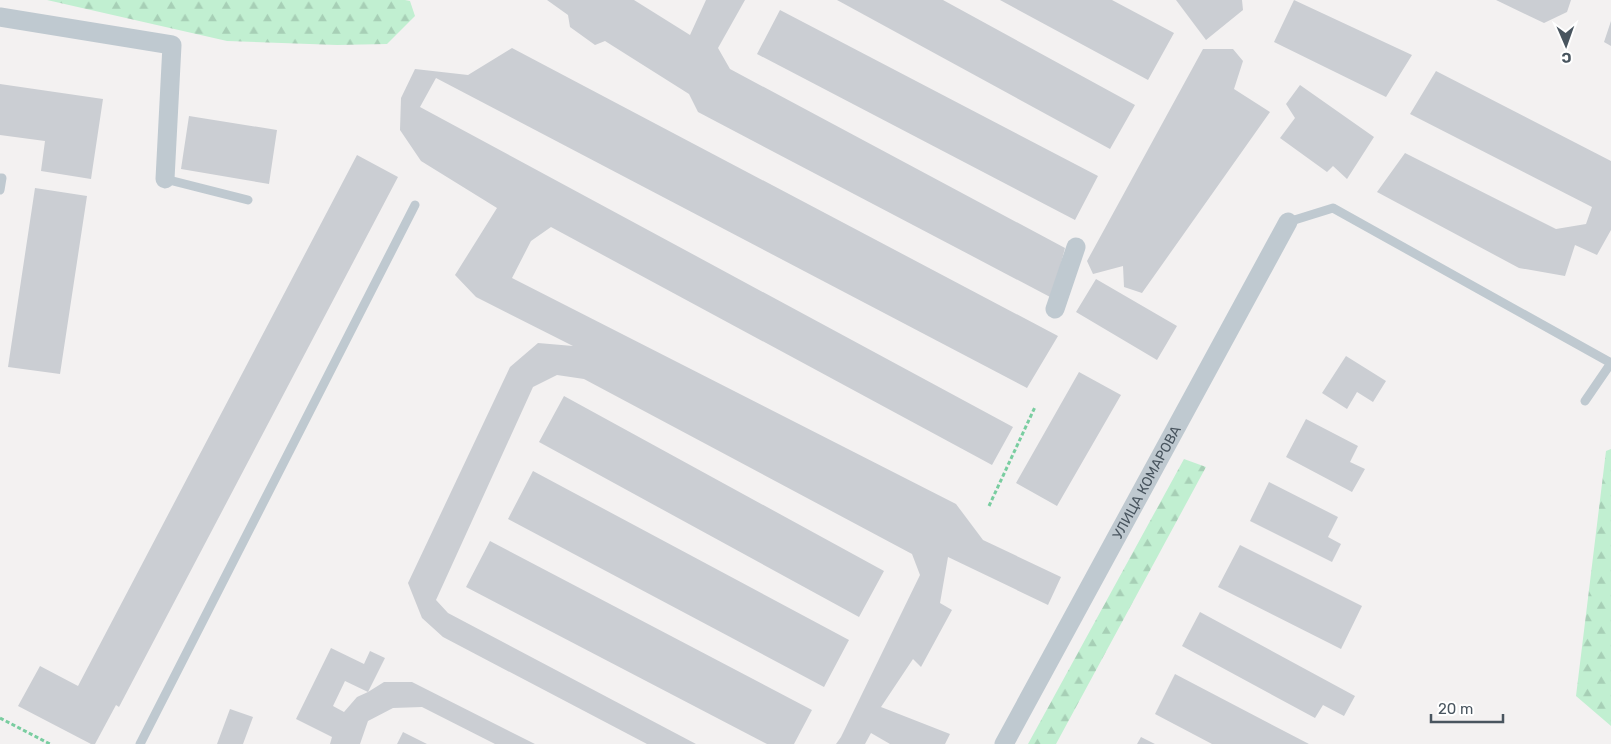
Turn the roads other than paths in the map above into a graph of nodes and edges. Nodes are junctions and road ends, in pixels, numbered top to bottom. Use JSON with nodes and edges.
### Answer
{"nodes":[{"id":1,"x":0,"y":17,"type":"edge"},
{"id":2,"x":0,"y":178,"type":"edge"},
{"id":3,"x":165,"y":179,"type":"joint"},
{"id":4,"x":0,"y":190,"type":"edge"},
{"id":5,"x":248,"y":200,"type":"dead end"},
{"id":6,"x":415,"y":205,"type":"dead end"},
{"id":7,"x":1288,"y":222,"type":"joint"},
{"id":8,"x":1076,"y":247,"type":"dead end"},
{"id":9,"x":1055,"y":309,"type":"dead end"},
{"id":10,"x":1611,"y":363,"type":"edge"},
{"id":11,"x":1585,"y":401,"type":"dead end"},
{"id":12,"x":140,"y":744,"type":"edge"},
{"id":13,"x":1004,"y":744,"type":"edge"}],
"edges":[{"from":1,"to":3,"type":"street"},
{"from":2,"to":4,"type":"lane"},
{"from":3,"to":5,"type":"lane"},
{"from":6,"to":12,"type":"lane"},
{"from":7,"to":10,"type":"lane"},
{"from":7,"to":13,"type":"street","name":"УЛИЦА КОМАРОВА"},
{"from":8,"to":9,"type":"street"},
{"from":10,"to":11,"type":"lane"}]}
